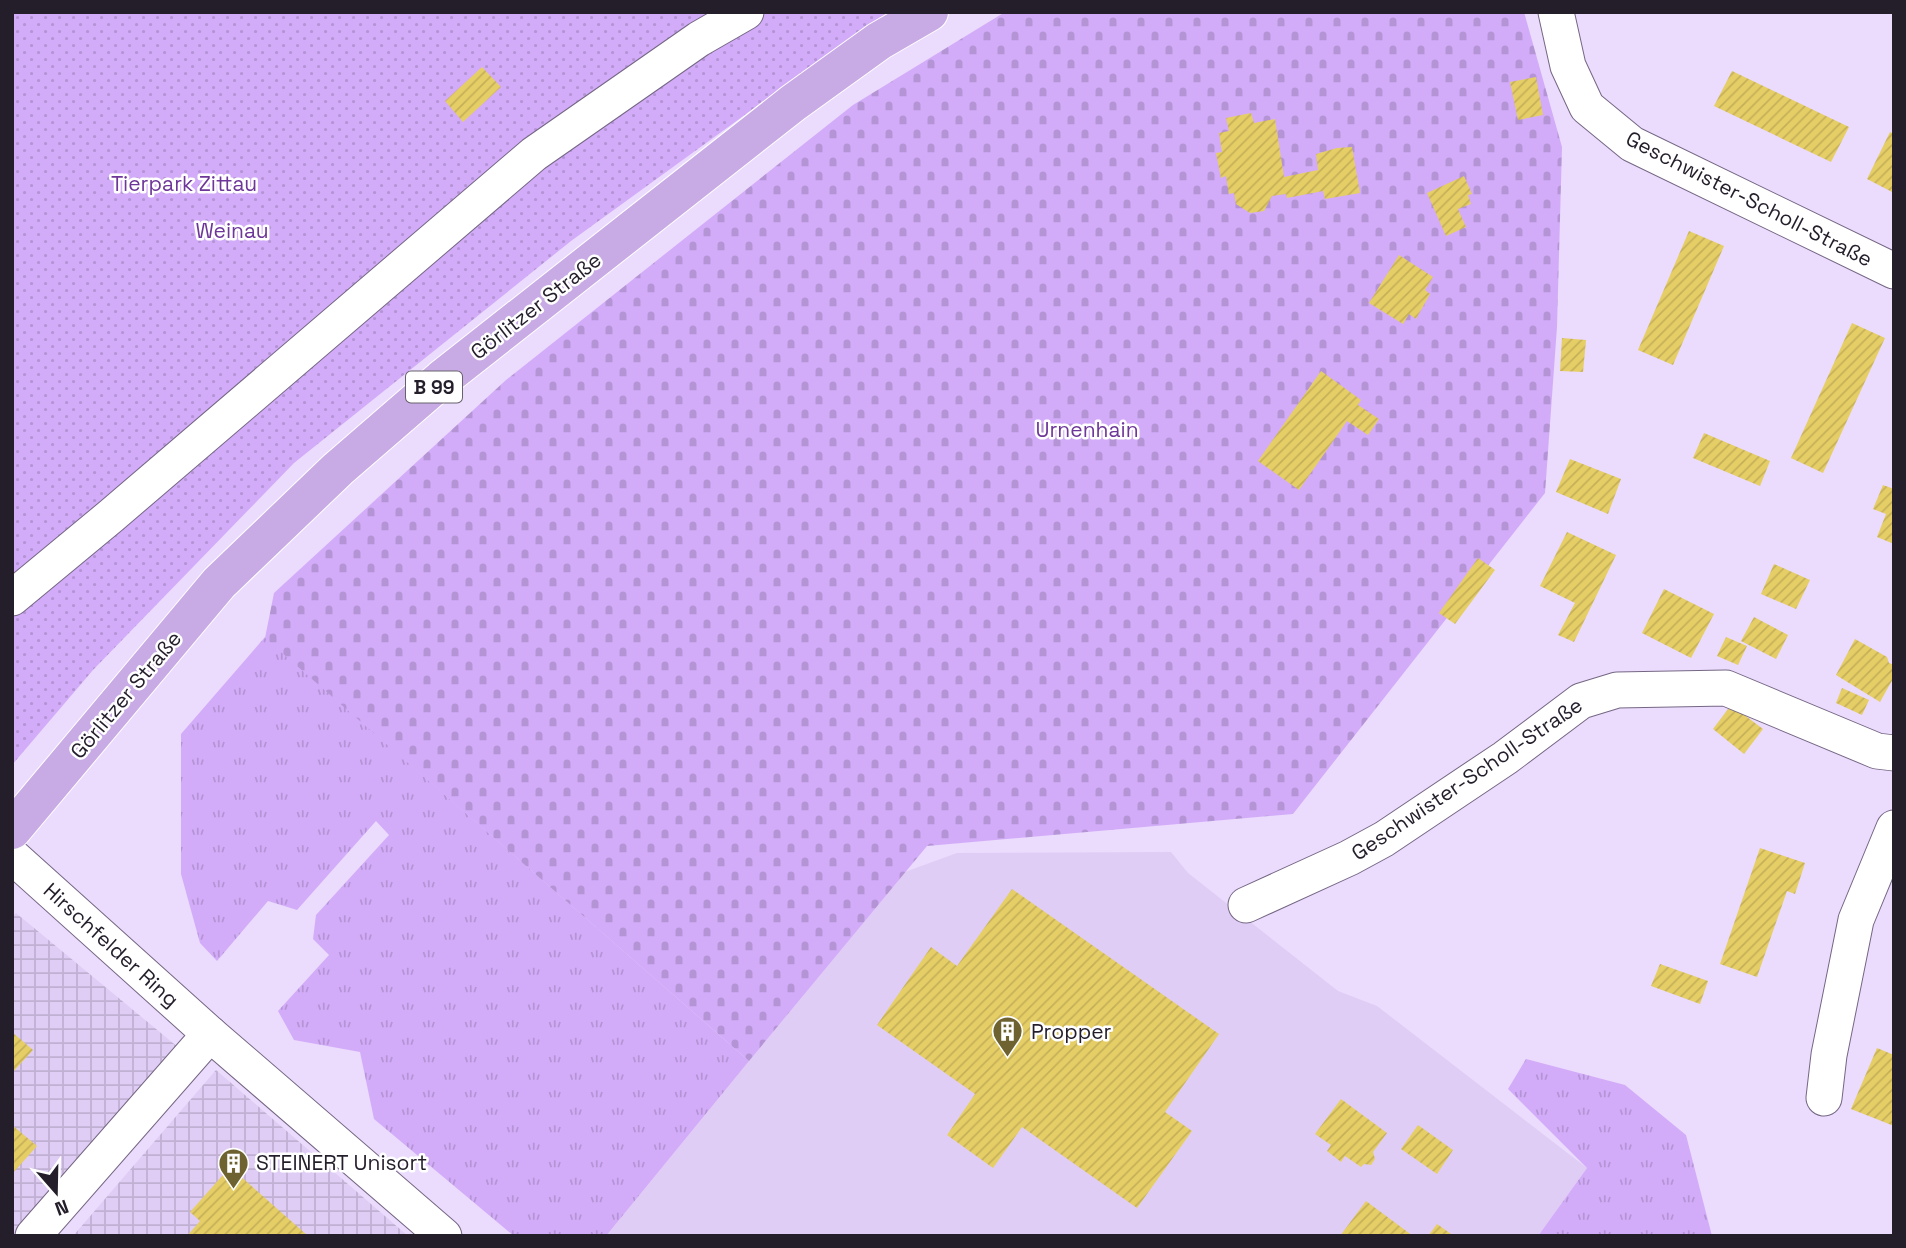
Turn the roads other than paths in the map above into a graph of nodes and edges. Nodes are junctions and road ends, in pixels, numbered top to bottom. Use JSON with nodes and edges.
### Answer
{"nodes":[{"id":1,"x":746,"y":12,"type":"edge"},
{"id":2,"x":929,"y":12,"type":"edge"},
{"id":3,"x":1556,"y":12,"type":"edge"},
{"id":4,"x":1894,"y":271,"type":"edge"},
{"id":5,"x":12,"y":598,"type":"edge"},
{"id":6,"x":1894,"y":753,"type":"edge"},
{"id":7,"x":1894,"y":828,"type":"edge"},
{"id":8,"x":12,"y":830,"type":"edge"},
{"id":9,"x":12,"y":856,"type":"edge"},
{"id":10,"x":1246,"y":905,"type":"dead end"},
{"id":11,"x":210,"y":1034,"type":"junction"},
{"id":12,"x":1824,"y":1098,"type":"dead end"},
{"id":13,"x":33,"y":1236,"type":"edge"},
{"id":14,"x":444,"y":1236,"type":"edge"}],
"edges":[{"from":1,"to":5,"type":"street"},
{"from":2,"to":8,"type":"main road","name":"Görlitzer Straße","number":"B 99"},
{"from":3,"to":4,"type":"street","name":"Geschwister-Scholl-Straße"},
{"from":6,"to":10,"type":"street","name":"Geschwister-Scholl-Straße"},
{"from":7,"to":12,"type":"street"},
{"from":9,"to":11,"type":"street","name":"Hirschfelder Ring"},
{"from":11,"to":13,"type":"street"},
{"from":11,"to":14,"type":"street","name":"Hirschfelder Ring"}]}
